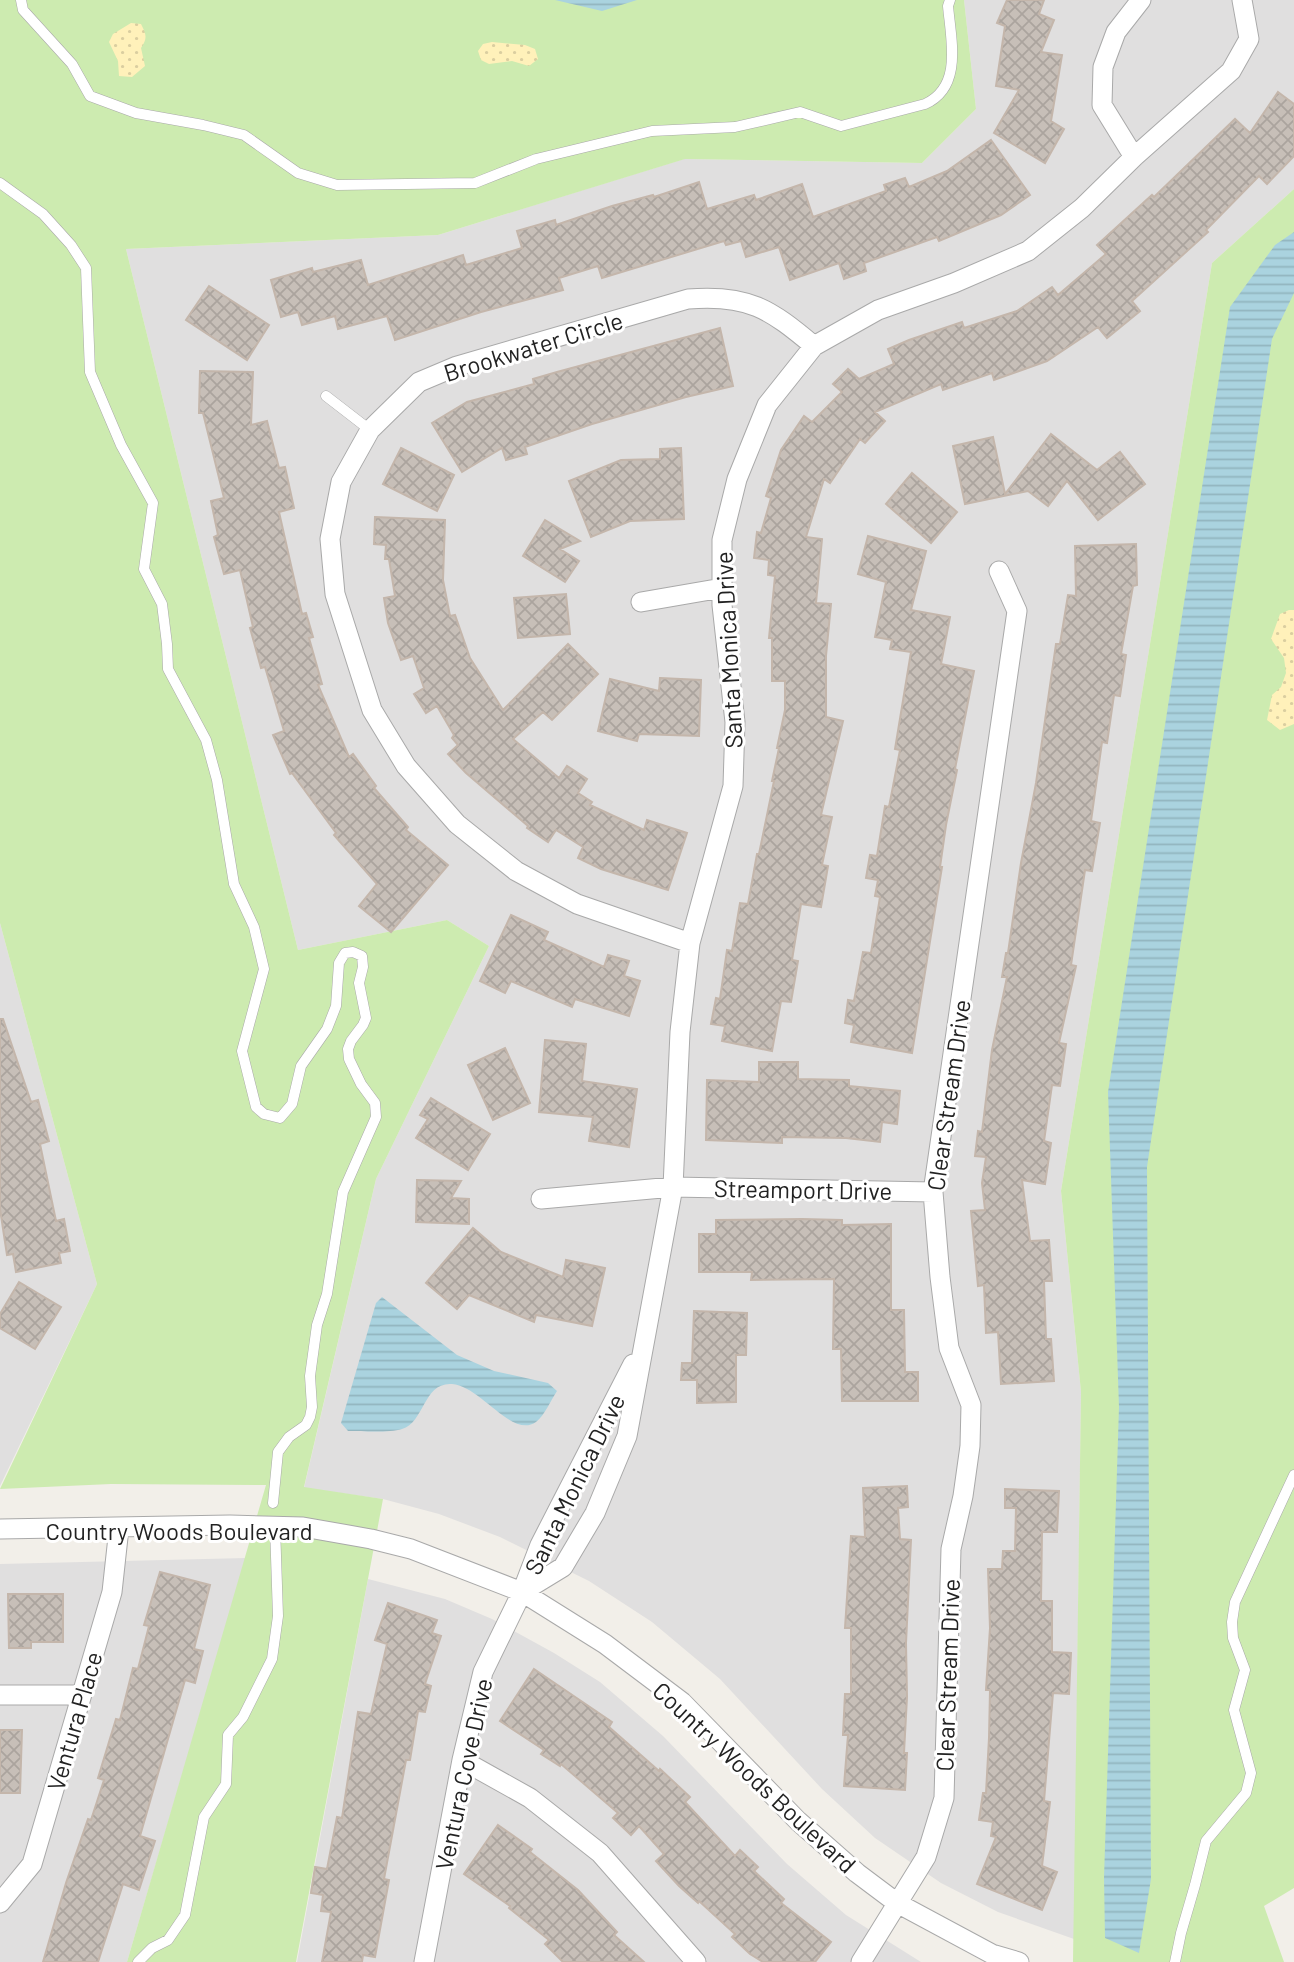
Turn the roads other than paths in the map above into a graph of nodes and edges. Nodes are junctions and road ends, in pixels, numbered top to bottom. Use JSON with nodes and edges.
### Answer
{"nodes":[{"id":1,"x":21,"y":0,"type":"edge"},
{"id":2,"x":950,"y":0,"type":"edge"},
{"id":3,"x":1142,"y":0,"type":"edge"},
{"id":4,"x":1242,"y":0,"type":"edge"},
{"id":5,"x":1134,"y":158,"type":"junction"},
{"id":6,"x":0,"y":183,"type":"edge"},
{"id":7,"x":814,"y":346,"type":"junction"},
{"id":8,"x":326,"y":396,"type":"dead end"},
{"id":9,"x":370,"y":430,"type":"junction"},
{"id":10,"x":999,"y":571,"type":"dead end"},
{"id":11,"x":722,"y":588,"type":"junction"},
{"id":12,"x":641,"y":602,"type":"dead end"},
{"id":13,"x":690,"y":943,"type":"junction"},
{"id":14,"x":673,"y":1187,"type":"junction"},
{"id":15,"x":933,"y":1192,"type":"junction"},
{"id":16,"x":541,"y":1199,"type":"dead end"},
{"id":17,"x":644,"y":1345,"type":"junction"},
{"id":18,"x":1294,"y":1475,"type":"edge"},
{"id":19,"x":273,"y":1503,"type":"dead end"},
{"id":20,"x":275,"y":1526,"type":"junction"},
{"id":21,"x":119,"y":1528,"type":"junction"},
{"id":22,"x":0,"y":1529,"type":"edge"},
{"id":23,"x":522,"y":1592,"type":"junction"},
{"id":24,"x":0,"y":1695,"type":"edge"},
{"id":25,"x":81,"y":1695,"type":"junction"},
{"id":26,"x":462,"y":1759,"type":"junction"},
{"id":27,"x":0,"y":1903,"type":"edge"},
{"id":28,"x":897,"y":1903,"type":"junction"},
{"id":29,"x":138,"y":1962,"type":"edge"},
{"id":30,"x":424,"y":1962,"type":"edge"},
{"id":31,"x":696,"y":1962,"type":"edge"},
{"id":32,"x":860,"y":1962,"type":"edge"},
{"id":33,"x":1019,"y":1962,"type":"edge"},
{"id":34,"x":1175,"y":1962,"type":"edge"}],
"edges":[{"from":1,"to":2,"type":"lane"},
{"from":3,"to":5,"type":"street"},
{"from":4,"to":5,"type":"street","name":"Santa Monica Drive"},
{"from":5,"to":7,"type":"street","name":"Santa Monica Drive"},
{"from":6,"to":19,"type":"lane"},
{"from":7,"to":9,"type":"street","name":"Brookwater Circle"},
{"from":7,"to":11,"type":"street","name":"Santa Monica Drive"},
{"from":8,"to":9,"type":"lane"},
{"from":9,"to":13,"type":"street","name":"Brookwater Circle"},
{"from":10,"to":15,"type":"street","name":"Clear Stream Drive"},
{"from":11,"to":12,"type":"street"},
{"from":11,"to":13,"type":"street","name":"Santa Monica Drive"},
{"from":13,"to":14,"type":"street","name":"Santa Monica Drive"},
{"from":14,"to":15,"type":"street","name":"Streamport Drive"},
{"from":14,"to":16,"type":"street","name":"Streamport Drive"},
{"from":14,"to":17,"type":"street","name":"Santa Monica Drive"},
{"from":15,"to":28,"type":"street","name":"Clear Stream Drive"},
{"from":17,"to":23,"type":"street","name":"Santa Monica Drive"},
{"from":17,"to":23,"type":"street","name":"Santa Monica Drive"},
{"from":18,"to":34,"type":"lane"},
{"from":20,"to":21,"type":"street","name":"Country Woods Boulevard"},
{"from":20,"to":23,"type":"street","name":"Country Woods Boulevard"},
{"from":20,"to":29,"type":"lane"},
{"from":21,"to":22,"type":"street","name":"Country Woods Boulevard"},
{"from":21,"to":25,"type":"street","name":"Ventura Place"},
{"from":23,"to":26,"type":"street","name":"Ventura Cove Drive"},
{"from":23,"to":28,"type":"street","name":"Country Woods Boulevard"},
{"from":24,"to":25,"type":"street"},
{"from":25,"to":27,"type":"street","name":"Ventura Place"},
{"from":26,"to":30,"type":"street","name":"Ventura Cove Drive"},
{"from":26,"to":31,"type":"street"},
{"from":28,"to":32,"type":"street","name":"Clear Stream Drive"},
{"from":28,"to":33,"type":"street","name":"Country Woods Boulevard"}]}
